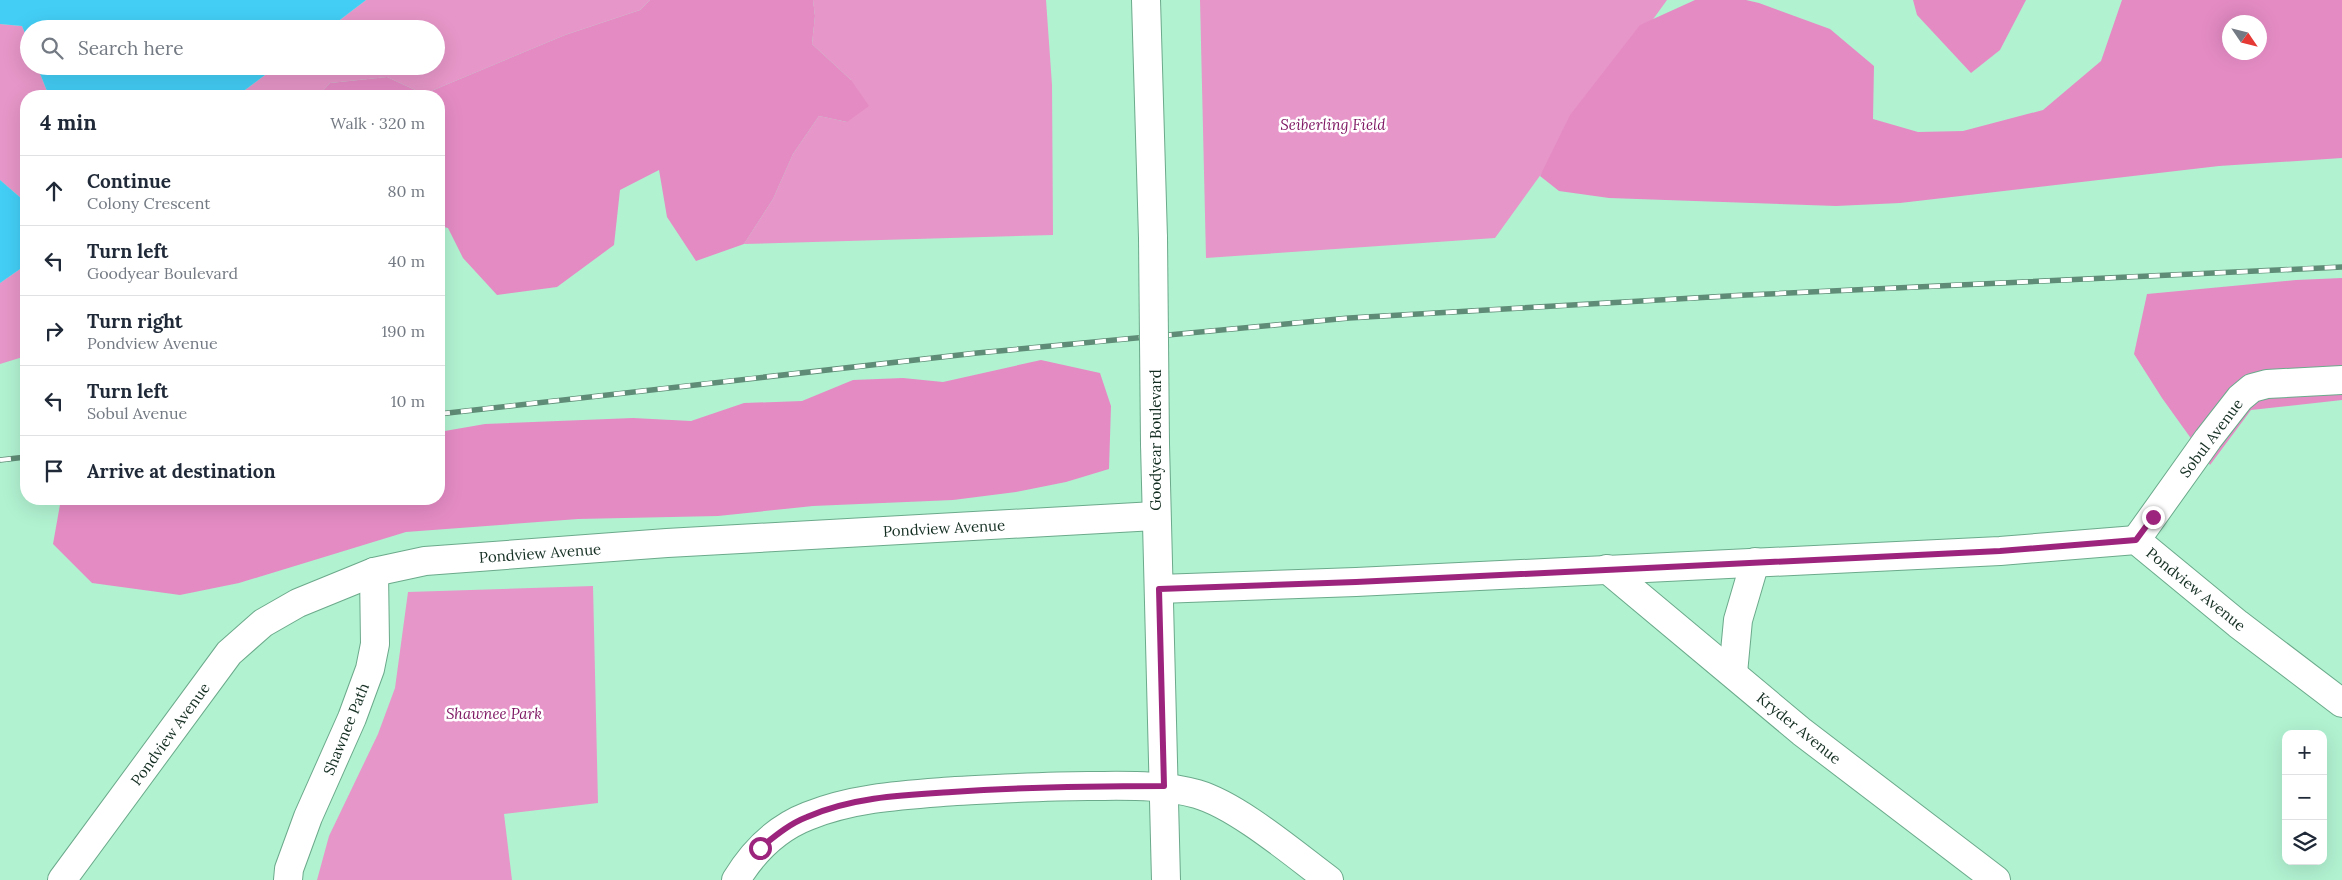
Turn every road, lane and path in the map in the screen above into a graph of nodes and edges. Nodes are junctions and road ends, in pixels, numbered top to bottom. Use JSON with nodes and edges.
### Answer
{"nodes":[{"id":1,"x":1146,"y":0,"type":"edge"},
{"id":2,"x":2342,"y":380,"type":"edge"},
{"id":3,"x":1155,"y":516,"type":"junction"},
{"id":4,"x":2136,"y":540,"type":"junction"},
{"id":5,"x":1755,"y":562,"type":"junction"},
{"id":6,"x":1607,"y":569,"type":"junction"},
{"id":7,"x":374,"y":572,"type":"junction"},
{"id":8,"x":1159,"y":589,"type":"junction"},
{"id":9,"x":1733,"y":674,"type":"junction"},
{"id":10,"x":2342,"y":703,"type":"edge"},
{"id":11,"x":1164,"y":786,"type":"junction"},
{"id":12,"x":62,"y":880,"type":"edge"},
{"id":13,"x":288,"y":880,"type":"edge"},
{"id":14,"x":736,"y":880,"type":"edge"},
{"id":15,"x":1166,"y":880,"type":"edge"},
{"id":16,"x":1329,"y":880,"type":"edge"},
{"id":17,"x":1996,"y":880,"type":"edge"}],
"edges":[{"from":1,"to":3,"type":"street","name":"Goodyear Boulevard","bridge":true},
{"from":2,"to":4,"type":"street","name":"Sobul Avenue"},
{"from":3,"to":7,"type":"street","name":"Pondview Avenue"},
{"from":3,"to":8,"type":"street","name":"Goodyear Boulevard"},
{"from":4,"to":5,"type":"street","name":"Pondview Avenue"},
{"from":4,"to":10,"type":"street","name":"Pondview Avenue"},
{"from":5,"to":6,"type":"street","name":"Pondview Avenue"},
{"from":5,"to":9,"type":"street"},
{"from":6,"to":8,"type":"street","name":"Pondview Avenue"},
{"from":6,"to":9,"type":"street","name":"Kryder Avenue"},
{"from":7,"to":12,"type":"street","name":"Pondview Avenue"},
{"from":7,"to":13,"type":"street","name":"Shawnee Path"},
{"from":8,"to":11,"type":"street","name":"Goodyear Boulevard"},
{"from":9,"to":17,"type":"street","name":"Kryder Avenue"},
{"from":11,"to":14,"type":"street"},
{"from":11,"to":15,"type":"street","name":"Goodyear Boulevard"},
{"from":11,"to":16,"type":"street"}]}
